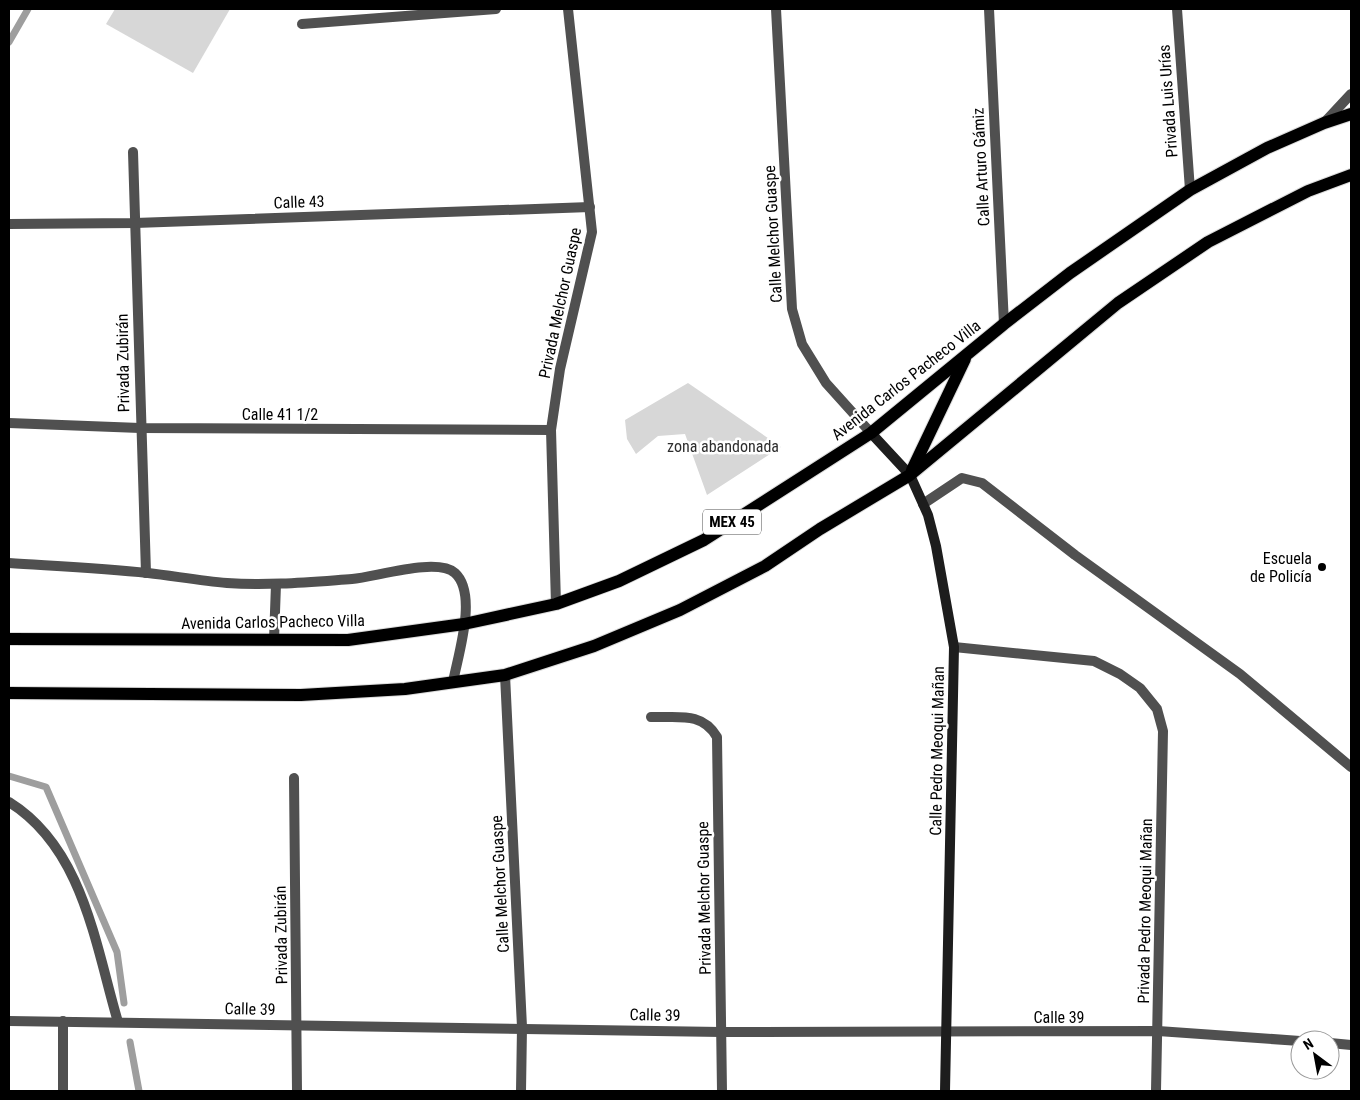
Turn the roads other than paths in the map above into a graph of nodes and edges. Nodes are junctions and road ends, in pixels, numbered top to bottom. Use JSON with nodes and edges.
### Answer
{"nodes":[{"id":1,"x":496,"y":9,"type":"edge"},
{"id":2,"x":568,"y":9,"type":"edge"},
{"id":3,"x":776,"y":9,"type":"edge"},
{"id":4,"x":989,"y":9,"type":"edge"},
{"id":5,"x":1177,"y":9,"type":"edge"},
{"id":6,"x":302,"y":24,"type":"dead end"},
{"id":7,"x":1351,"y":94,"type":"edge"},
{"id":8,"x":1351,"y":114,"type":"edge"},
{"id":9,"x":1324,"y":123,"type":"junction"},
{"id":10,"x":133,"y":152,"type":"dead end"},
{"id":11,"x":1351,"y":175,"type":"edge"},
{"id":12,"x":1190,"y":190,"type":"junction"},
{"id":13,"x":590,"y":207,"type":"junction"},
{"id":14,"x":135,"y":223,"type":"junction"},
{"id":15,"x":9,"y":224,"type":"edge"},
{"id":16,"x":1004,"y":324,"type":"junction"},
{"id":17,"x":968,"y":355,"type":"junction"},
{"id":18,"x":9,"y":423,"type":"edge"},
{"id":19,"x":140,"y":428,"type":"junction"},
{"id":20,"x":552,"y":430,"type":"junction"},
{"id":21,"x":871,"y":432,"type":"junction"},
{"id":22,"x":910,"y":475,"type":"junction"},
{"id":23,"x":923,"y":504,"type":"junction"},
{"id":24,"x":9,"y":563,"type":"edge"},
{"id":25,"x":146,"y":573,"type":"junction"},
{"id":26,"x":276,"y":584,"type":"junction"},
{"id":27,"x":556,"y":604,"type":"junction"},
{"id":28,"x":464,"y":624,"type":"junction"},
{"id":29,"x":9,"y":639,"type":"edge"},
{"id":30,"x":274,"y":640,"type":"junction"},
{"id":31,"x":954,"y":646,"type":"junction"},
{"id":32,"x":505,"y":675,"type":"junction"},
{"id":33,"x":453,"y":682,"type":"junction"},
{"id":34,"x":9,"y":693,"type":"edge"},
{"id":35,"x":651,"y":717,"type":"dead end"},
{"id":36,"x":1351,"y":767,"type":"edge"},
{"id":37,"x":294,"y":778,"type":"dead end"},
{"id":38,"x":9,"y":802,"type":"edge"},
{"id":39,"x":9,"y":1021,"type":"edge"},
{"id":40,"x":63,"y":1021,"type":"junction"},
{"id":41,"x":118,"y":1022,"type":"junction"},
{"id":42,"x":298,"y":1024,"type":"junction"},
{"id":43,"x":522,"y":1027,"type":"junction"},
{"id":44,"x":1158,"y":1031,"type":"junction"},
{"id":45,"x":721,"y":1032,"type":"junction"},
{"id":46,"x":948,"y":1033,"type":"junction"},
{"id":47,"x":1290,"y":1040,"type":"edge"},
{"id":48,"x":63,"y":1091,"type":"edge"},
{"id":49,"x":297,"y":1091,"type":"edge"},
{"id":50,"x":521,"y":1091,"type":"edge"},
{"id":51,"x":722,"y":1091,"type":"edge"},
{"id":52,"x":945,"y":1091,"type":"edge"},
{"id":53,"x":1156,"y":1091,"type":"edge"}],
"edges":[{"from":1,"to":6,"type":"street"},
{"from":2,"to":13,"type":"street","name":"Privada Melchor Guaspe"},
{"from":3,"to":21,"type":"street","name":"Calle Melchor Guaspe"},
{"from":4,"to":16,"type":"street","name":"Calle Arturo Gámiz"},
{"from":5,"to":12,"type":"street","name":"Privada Luis Urías"},
{"from":7,"to":9,"type":"street"},
{"from":8,"to":9,"type":"main road","name":"Avenida Carlos Pacheco Villa","number":"MEX 45"},
{"from":9,"to":12,"type":"main road","name":"Avenida Carlos Pacheco Villa","number":"MEX 45"},
{"from":10,"to":14,"type":"street","name":"Privada Zubirán"},
{"from":11,"to":22,"type":"main road"},
{"from":12,"to":16,"type":"main road","name":"Avenida Carlos Pacheco Villa","number":"MEX 45"},
{"from":13,"to":14,"type":"street","name":"Calle 43"},
{"from":13,"to":20,"type":"street","name":"Privada Melchor Guaspe"},
{"from":14,"to":15,"type":"street","name":"Calle 43"},
{"from":14,"to":19,"type":"street","name":"Privada Zubirán"},
{"from":16,"to":17,"type":"main road","name":"Avenida Carlos Pacheco Villa","number":"MEX 45"},
{"from":17,"to":21,"type":"main road","name":"Avenida Carlos Pacheco Villa","number":"MEX 45"},
{"from":17,"to":22,"type":"main road"},
{"from":18,"to":19,"type":"street","name":"Calle 41 1/2"},
{"from":19,"to":20,"type":"street","name":"Calle 41 1/2"},
{"from":19,"to":25,"type":"street","name":"Privada Zubirán"},
{"from":20,"to":27,"type":"street","name":"Privada Melchor Guaspe"},
{"from":21,"to":22,"type":"main road","name":"Calle Pedro Meoqui Mañan"},
{"from":21,"to":27,"type":"main road","name":"Avenida Carlos Pacheco Villa","number":"MEX 45"},
{"from":22,"to":23,"type":"main road","name":"Calle Pedro Meoqui Mañan"},
{"from":22,"to":32,"type":"main road"},
{"from":23,"to":31,"type":"main road","name":"Calle Pedro Meoqui Mañan"},
{"from":23,"to":36,"type":"street"},
{"from":24,"to":25,"type":"street"},
{"from":25,"to":26,"type":"street"},
{"from":26,"to":28,"type":"street"},
{"from":26,"to":30,"type":"street"},
{"from":27,"to":28,"type":"main road","name":"Avenida Carlos Pacheco Villa","number":"MEX 45"},
{"from":28,"to":30,"type":"main road","name":"Avenida Carlos Pacheco Villa","number":"MEX 45"},
{"from":28,"to":33,"type":"street"},
{"from":29,"to":30,"type":"main road","name":"Avenida Carlos Pacheco Villa","number":"MEX 45"},
{"from":31,"to":44,"type":"street","name":"Privada Pedro Meoqui Mañan"},
{"from":31,"to":46,"type":"main road","name":"Calle Pedro Meoqui Mañan"},
{"from":32,"to":33,"type":"main road"},
{"from":32,"to":43,"type":"street","name":"Calle Melchor Guaspe"},
{"from":33,"to":34,"type":"main road"},
{"from":35,"to":45,"type":"street","name":"Privada Melchor Guaspe"},
{"from":37,"to":42,"type":"street","name":"Privada Zubirán"},
{"from":38,"to":41,"type":"street"},
{"from":39,"to":40,"type":"street","name":"Calle 39"},
{"from":40,"to":41,"type":"street","name":"Calle 39"},
{"from":40,"to":48,"type":"street"},
{"from":41,"to":42,"type":"street","name":"Calle 39"},
{"from":42,"to":43,"type":"street","name":"Calle 39"},
{"from":42,"to":49,"type":"street","name":"Privada Zubirán"},
{"from":43,"to":45,"type":"street","name":"Calle 39"},
{"from":43,"to":50,"type":"street","name":"Calle Melchor Guaspe"},
{"from":44,"to":46,"type":"street","name":"Calle 39"},
{"from":44,"to":47,"type":"street","name":"Calle 39"},
{"from":44,"to":53,"type":"street","name":"Privada Pedro Meoqui Mañan"},
{"from":45,"to":46,"type":"street","name":"Calle 39"},
{"from":45,"to":51,"type":"street","name":"Privada Melchor Guaspe"},
{"from":46,"to":52,"type":"main road","name":"Calle Pedro Meoqui Mañan"}]}
